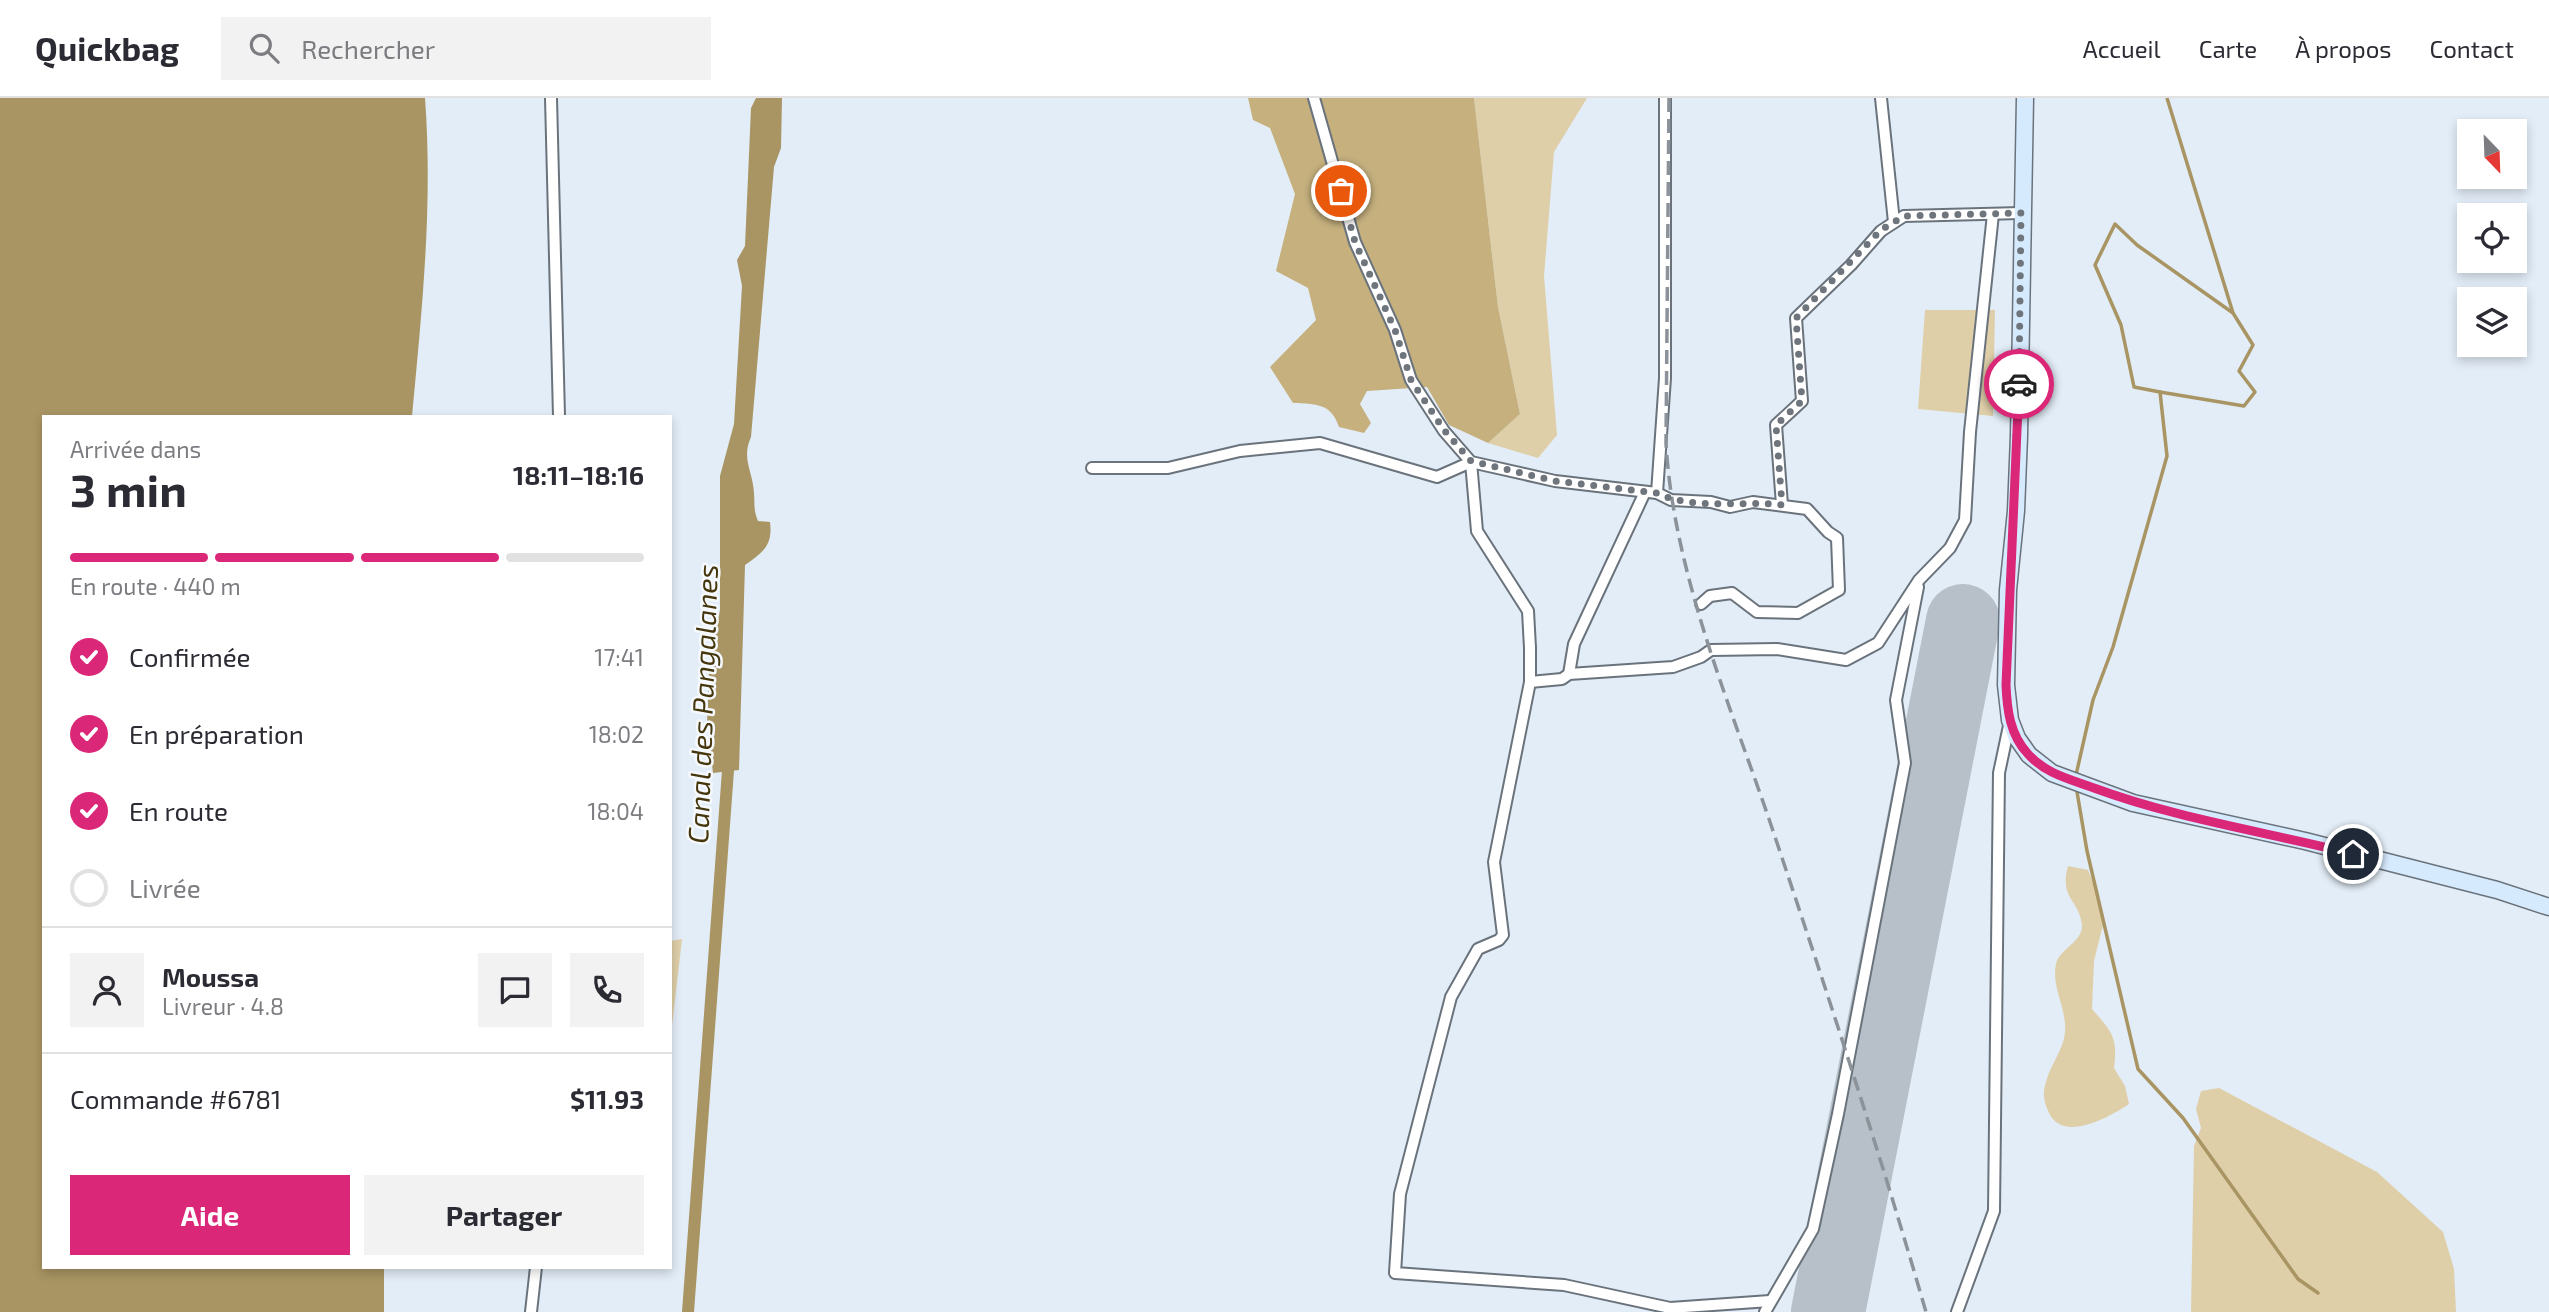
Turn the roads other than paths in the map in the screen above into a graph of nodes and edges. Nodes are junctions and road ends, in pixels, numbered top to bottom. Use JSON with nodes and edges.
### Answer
{"nodes":[{"id":1,"x":551,"y":98,"type":"edge"},
{"id":2,"x":1314,"y":98,"type":"edge"},
{"id":3,"x":1665,"y":98,"type":"edge"},
{"id":4,"x":1881,"y":98,"type":"edge"},
{"id":5,"x":2025,"y":98,"type":"edge"},
{"id":6,"x":2021,"y":213,"type":"junction"},
{"id":7,"x":1993,"y":214,"type":"junction"},
{"id":8,"x":1894,"y":222,"type":"junction"},
{"id":9,"x":559,"y":415,"type":"edge"},
{"id":10,"x":1471,"y":461,"type":"junction"},
{"id":11,"x":1092,"y":468,"type":"dead end"},
{"id":12,"x":1645,"y":492,"type":"junction"},
{"id":13,"x":1657,"y":493,"type":"junction"},
{"id":14,"x":1782,"y":505,"type":"junction"},
{"id":15,"x":1919,"y":580,"type":"junction"},
{"id":16,"x":1701,"y":604,"type":"dead end"},
{"id":17,"x":1569,"y":674,"type":"junction"},
{"id":18,"x":1530,"y":681,"type":"junction"},
{"id":19,"x":2010,"y":720,"type":"junction"},
{"id":20,"x":2549,"y":907,"type":"edge"},
{"id":21,"x":536,"y":1269,"type":"edge"},
{"id":22,"x":1768,"y":1307,"type":"edge"},
{"id":23,"x":531,"y":1312,"type":"edge"},
{"id":24,"x":1957,"y":1312,"type":"edge"}],
"edges":[{"from":1,"to":9,"type":"street"},
{"from":2,"to":10,"type":"street"},
{"from":3,"to":13,"type":"street"},
{"from":4,"to":8,"type":"street"},
{"from":5,"to":6,"type":"main road"},
{"from":6,"to":7,"type":"street"},
{"from":6,"to":19,"type":"main road"},
{"from":7,"to":8,"type":"street"},
{"from":7,"to":15,"type":"street"},
{"from":8,"to":14,"type":"street"},
{"from":10,"to":11,"type":"street"},
{"from":10,"to":12,"type":"street"},
{"from":10,"to":18,"type":"street"},
{"from":12,"to":13,"type":"street"},
{"from":12,"to":17,"type":"street"},
{"from":13,"to":14,"type":"street"},
{"from":14,"to":16,"type":"street"},
{"from":15,"to":17,"type":"street"},
{"from":15,"to":22,"type":"street"},
{"from":17,"to":18,"type":"street"},
{"from":18,"to":22,"type":"street"},
{"from":19,"to":20,"type":"main road"},
{"from":19,"to":24,"type":"street"},
{"from":21,"to":23,"type":"street"}]}
